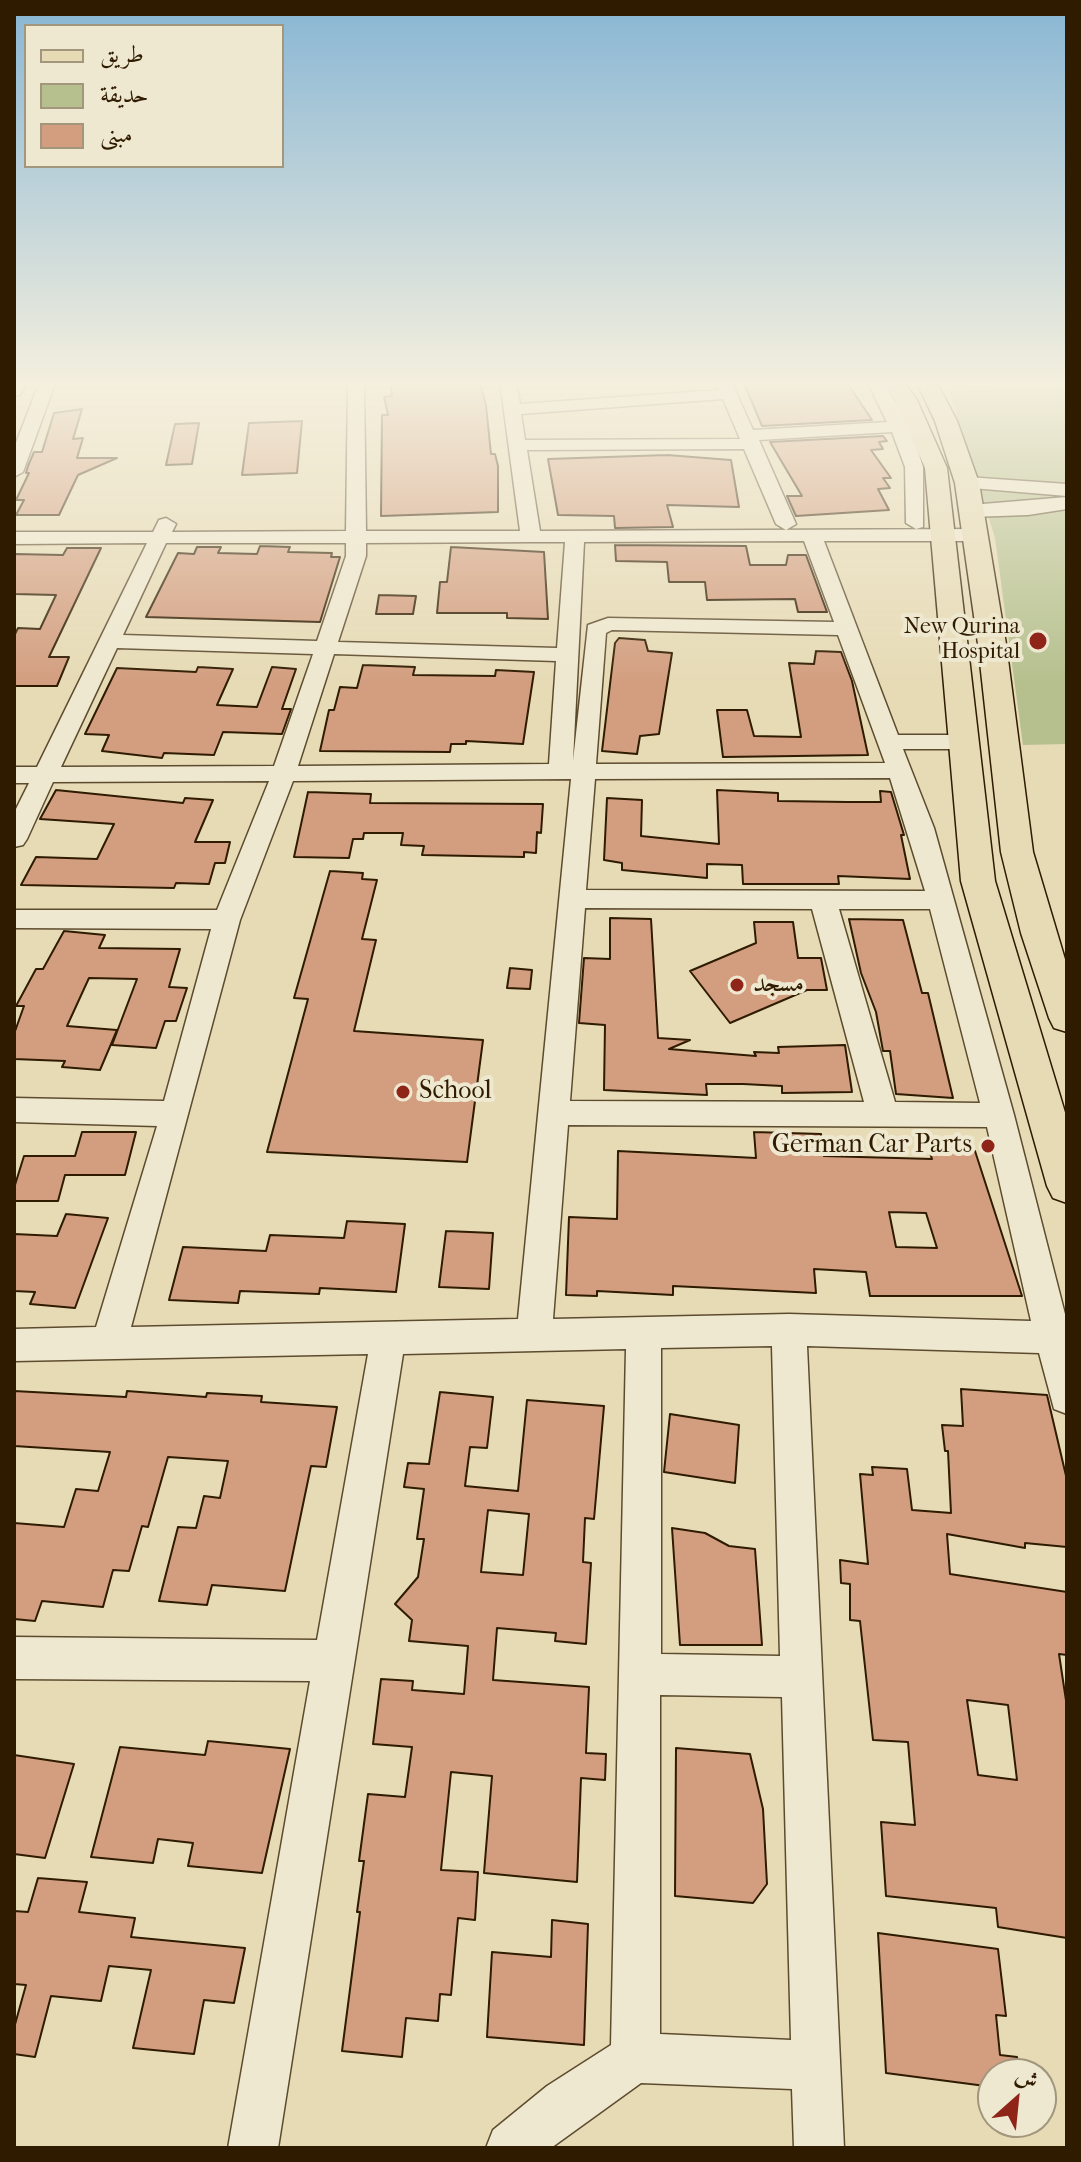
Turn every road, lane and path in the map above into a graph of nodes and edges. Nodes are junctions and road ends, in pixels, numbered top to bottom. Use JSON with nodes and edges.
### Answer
{"nodes":[{"id":1,"x":357,"y":482,"type":"edge"},
{"id":2,"x":525,"y":482,"type":"edge"},
{"id":3,"x":768,"y":482,"type":"edge"},
{"id":4,"x":926,"y":482,"type":"edge"},
{"id":5,"x":941,"y":482,"type":"edge"},
{"id":6,"x":952,"y":482,"type":"edge"},
{"id":7,"x":1067,"y":490,"type":"edge"},
{"id":8,"x":1067,"y":503,"type":"edge"},
{"id":9,"x":956,"y":519,"type":"junction"},
{"id":10,"x":786,"y":524,"type":"junction"},
{"id":11,"x":14,"y":525,"type":"edge"},
{"id":12,"x":531,"y":530,"type":"junction"},
{"id":13,"x":164,"y":531,"type":"junction"},
{"id":14,"x":358,"y":531,"type":"junction"},
{"id":15,"x":812,"y":536,"type":"junction"},
{"id":16,"x":575,"y":537,"type":"junction"},
{"id":17,"x":14,"y":538,"type":"edge"},
{"id":18,"x":844,"y":629,"type":"junction"},
{"id":19,"x":109,"y":641,"type":"junction"},
{"id":20,"x":328,"y":648,"type":"junction"},
{"id":21,"x":568,"y":655,"type":"junction"},
{"id":22,"x":891,"y":742,"type":"junction"},
{"id":23,"x":963,"y":742,"type":"junction"},
{"id":24,"x":902,"y":770,"type":"junction"},
{"id":25,"x":572,"y":772,"type":"junction"},
{"id":26,"x":14,"y":775,"type":"edge"},
{"id":27,"x":46,"y":775,"type":"junction"},
{"id":28,"x":283,"y":775,"type":"junction"},
{"id":29,"x":14,"y":839,"type":"edge"},
{"id":30,"x":574,"y":899,"type":"junction"},
{"id":31,"x":823,"y":900,"type":"junction"},
{"id":32,"x":940,"y":900,"type":"junction"},
{"id":33,"x":14,"y":919,"type":"edge"},
{"id":34,"x":227,"y":920,"type":"junction"},
{"id":35,"x":1067,"y":1018,"type":"edge"},
{"id":36,"x":14,"y":1110,"type":"edge"},
{"id":37,"x":552,"y":1113,"type":"junction"},
{"id":38,"x":176,"y":1114,"type":"junction"},
{"id":39,"x":883,"y":1114,"type":"junction"},
{"id":40,"x":999,"y":1115,"type":"junction"},
{"id":41,"x":1067,"y":1186,"type":"edge"},
{"id":42,"x":789,"y":1330,"type":"junction"},
{"id":43,"x":644,"y":1334,"type":"junction"},
{"id":44,"x":534,"y":1337,"type":"junction"},
{"id":45,"x":1060,"y":1338,"type":"edge"},
{"id":46,"x":388,"y":1340,"type":"junction"},
{"id":47,"x":109,"y":1344,"type":"junction"},
{"id":48,"x":14,"y":1345,"type":"edge"},
{"id":49,"x":1067,"y":1397,"type":"edge"},
{"id":50,"x":14,"y":1658,"type":"edge"},
{"id":51,"x":335,"y":1661,"type":"junction"},
{"id":52,"x":639,"y":1674,"type":"junction"},
{"id":53,"x":802,"y":1677,"type":"junction"},
{"id":54,"x":635,"y":2058,"type":"junction"},
{"id":55,"x":815,"y":2065,"type":"junction"},
{"id":56,"x":253,"y":2148,"type":"edge"},
{"id":57,"x":511,"y":2148,"type":"edge"},
{"id":58,"x":819,"y":2148,"type":"edge"}],
"edges":[{"from":1,"to":14,"type":"street"},
{"from":2,"to":12,"type":"street"},
{"from":3,"to":10,"type":"street"},
{"from":4,"to":9,"type":"street"},
{"from":5,"to":9,"type":"main road"},
{"from":6,"to":9,"type":"main road"},
{"from":7,"to":9,"type":"street"},
{"from":8,"to":9,"type":"street"},
{"from":9,"to":10,"type":"street"},
{"from":9,"to":15,"type":"street"},
{"from":9,"to":23,"type":"main road"},
{"from":9,"to":35,"type":"main road"},
{"from":10,"to":12,"type":"street"},
{"from":11,"to":13,"type":"street"},
{"from":12,"to":14,"type":"street"},
{"from":12,"to":16,"type":"street"},
{"from":13,"to":14,"type":"street"},
{"from":13,"to":17,"type":"street"},
{"from":13,"to":19,"type":"street"},
{"from":14,"to":20,"type":"street"},
{"from":15,"to":16,"type":"street"},
{"from":15,"to":18,"type":"street"},
{"from":16,"to":21,"type":"street"},
{"from":18,"to":22,"type":"street"},
{"from":18,"to":25,"type":"street"},
{"from":19,"to":20,"type":"street"},
{"from":19,"to":27,"type":"street"},
{"from":20,"to":21,"type":"street"},
{"from":20,"to":28,"type":"street"},
{"from":21,"to":25,"type":"street"},
{"from":22,"to":23,"type":"street"},
{"from":22,"to":24,"type":"street"},
{"from":23,"to":41,"type":"main road"},
{"from":24,"to":25,"type":"street"},
{"from":24,"to":32,"type":"street"},
{"from":25,"to":28,"type":"street"},
{"from":25,"to":30,"type":"street"},
{"from":26,"to":27,"type":"street"},
{"from":27,"to":28,"type":"street"},
{"from":27,"to":29,"type":"street"},
{"from":28,"to":34,"type":"street"},
{"from":30,"to":31,"type":"street"},
{"from":30,"to":37,"type":"street"},
{"from":31,"to":32,"type":"street"},
{"from":31,"to":39,"type":"street"},
{"from":32,"to":40,"type":"street"},
{"from":33,"to":34,"type":"street"},
{"from":34,"to":38,"type":"street"},
{"from":36,"to":38,"type":"street"},
{"from":37,"to":39,"type":"street"},
{"from":37,"to":44,"type":"street"},
{"from":38,"to":47,"type":"street"},
{"from":39,"to":40,"type":"street"},
{"from":40,"to":45,"type":"street"},
{"from":42,"to":43,"type":"street"},
{"from":42,"to":45,"type":"street"},
{"from":42,"to":53,"type":"street"},
{"from":43,"to":44,"type":"street"},
{"from":43,"to":52,"type":"street"},
{"from":44,"to":46,"type":"street"},
{"from":45,"to":49,"type":"street"},
{"from":46,"to":47,"type":"street"},
{"from":46,"to":51,"type":"street"},
{"from":47,"to":48,"type":"street"},
{"from":50,"to":51,"type":"street"},
{"from":51,"to":56,"type":"street"},
{"from":52,"to":53,"type":"street"},
{"from":52,"to":54,"type":"street"},
{"from":53,"to":55,"type":"street"},
{"from":54,"to":55,"type":"street"},
{"from":54,"to":57,"type":"street"},
{"from":55,"to":58,"type":"street"}]}
